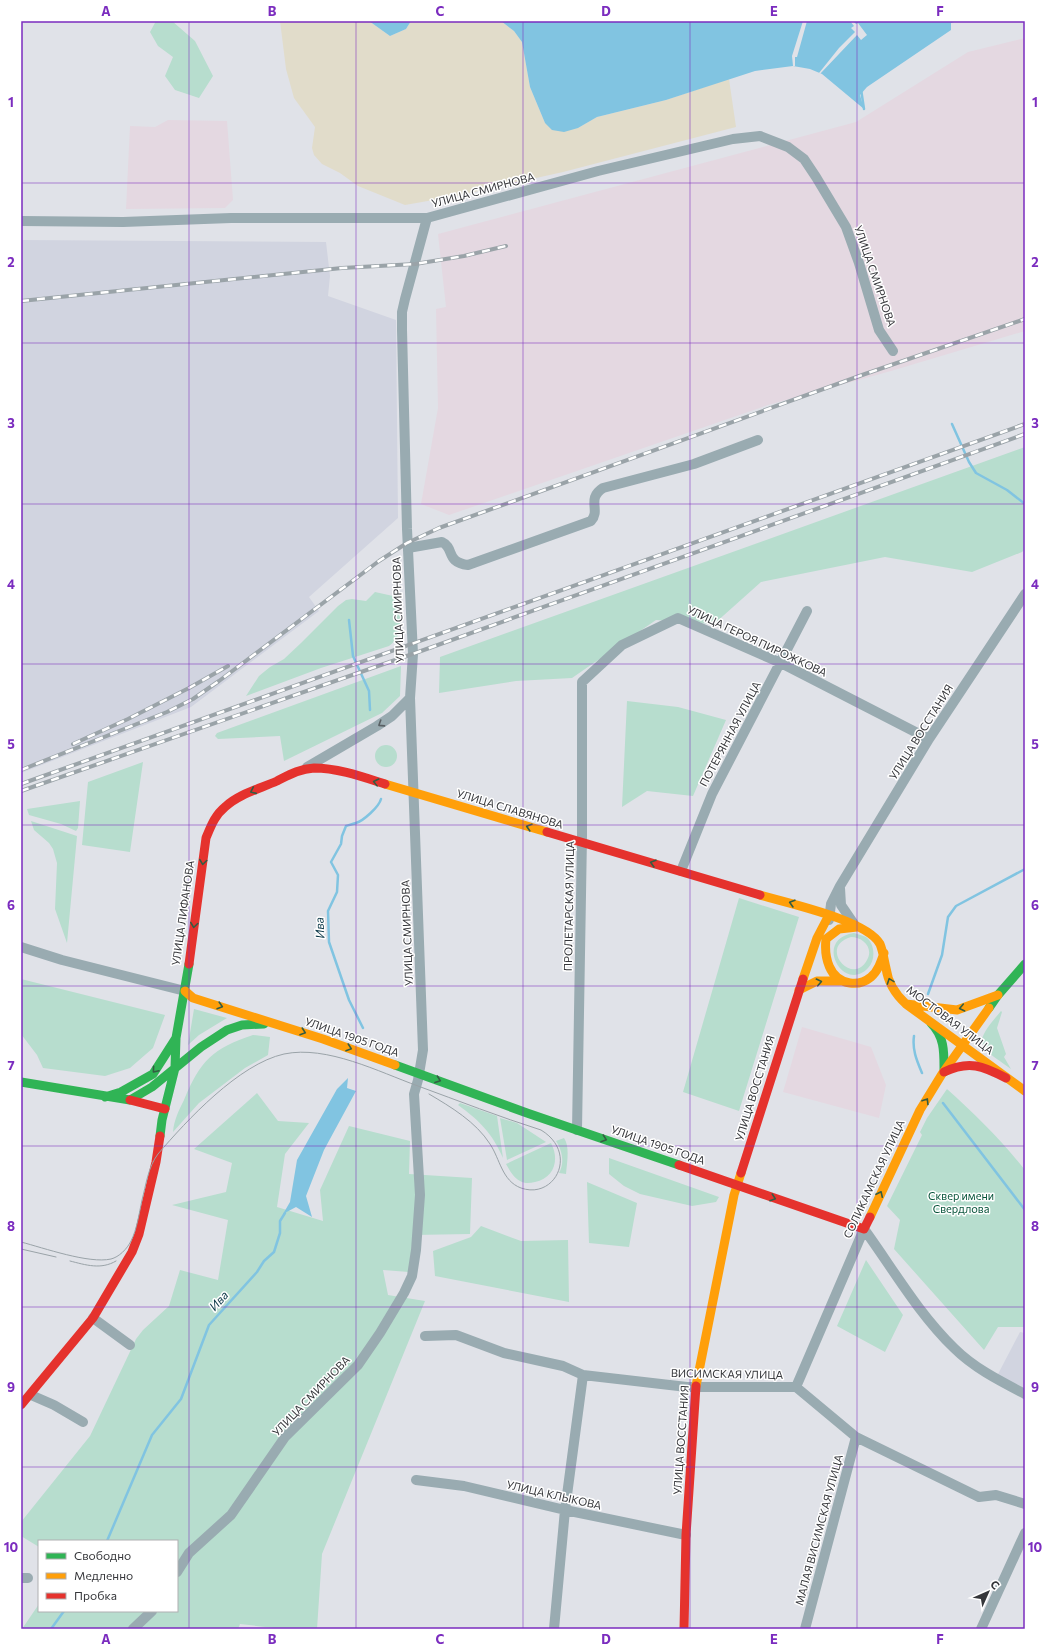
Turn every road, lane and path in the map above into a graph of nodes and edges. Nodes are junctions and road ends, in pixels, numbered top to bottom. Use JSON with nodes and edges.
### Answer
{"nodes":[{"id":1,"x":427,"y":218,"type":"junction"},
{"id":2,"x":21,"y":221,"type":"edge"},
{"id":3,"x":893,"y":351,"type":"dead end"},
{"id":4,"x":758,"y":440,"type":"dead end"},
{"id":5,"x":408,"y":548,"type":"junction"},
{"id":6,"x":1025,"y":594,"type":"edge"},
{"id":7,"x":807,"y":611,"type":"dead end"},
{"id":8,"x":781,"y":663,"type":"junction"},
{"id":9,"x":582,"y":682,"type":"joint"},
{"id":10,"x":410,"y":698,"type":"junction"},
{"id":11,"x":929,"y":739,"type":"junction"},
{"id":12,"x":304,"y":769,"type":"junction"},
{"id":13,"x":414,"y":792,"type":"junction"},
{"id":14,"x":206,"y":838,"type":"joint"},
{"id":15,"x":581,"y":842,"type":"junction"},
{"id":16,"x":681,"y":871,"type":"junction"},
{"id":17,"x":840,"y":886,"type":"junction"},
{"id":18,"x":829,"y":915,"type":"junction"},
{"id":19,"x":856,"y":927,"type":"junction"},
{"id":20,"x":826,"y":939,"type":"junction"},
{"id":21,"x":21,"y":947,"type":"edge"},
{"id":22,"x":884,"y":953,"type":"junction"},
{"id":23,"x":1025,"y":964,"type":"edge"},
{"id":24,"x":805,"y":972,"type":"junction"},
{"id":25,"x":841,"y":981,"type":"junction"},
{"id":26,"x":185,"y":991,"type":"junction"},
{"id":27,"x":797,"y":994,"type":"junction"},
{"id":28,"x":998,"y":994,"type":"junction"},
{"id":29,"x":906,"y":1004,"type":"junction"},
{"id":30,"x":931,"y":1022,"type":"junction"},
{"id":31,"x":282,"y":1025,"type":"junction"},
{"id":32,"x":176,"y":1038,"type":"junction"},
{"id":33,"x":962,"y":1045,"type":"junction"},
{"id":34,"x":201,"y":1047,"type":"junction"},
{"id":35,"x":175,"y":1068,"type":"junction"},
{"id":36,"x":944,"y":1072,"type":"junction"},
{"id":37,"x":419,"y":1073,"type":"junction"},
{"id":38,"x":1006,"y":1078,"type":"junction"},
{"id":39,"x":21,"y":1082,"type":"edge"},
{"id":40,"x":1025,"y":1090,"type":"edge"},
{"id":41,"x":105,"y":1097,"type":"junction"},
{"id":42,"x":130,"y":1100,"type":"junction"},
{"id":43,"x":165,"y":1109,"type":"junction"},
{"id":44,"x":577,"y":1130,"type":"junction"},
{"id":45,"x":160,"y":1138,"type":"junction"},
{"id":46,"x":736,"y":1185,"type":"junction"},
{"id":47,"x":864,"y":1229,"type":"junction"},
{"id":48,"x":92,"y":1318,"type":"junction"},
{"id":49,"x":426,"y":1336,"type":"dead end"},
{"id":50,"x":130,"y":1345,"type":"dead end"},
{"id":51,"x":583,"y":1375,"type":"junction"},
{"id":52,"x":696,"y":1387,"type":"junction"},
{"id":53,"x":796,"y":1387,"type":"junction"},
{"id":54,"x":1025,"y":1394,"type":"edge"},
{"id":55,"x":31,"y":1395,"type":"junction"},
{"id":56,"x":21,"y":1405,"type":"edge"},
{"id":57,"x":83,"y":1422,"type":"dead end"},
{"id":58,"x":856,"y":1437,"type":"junction"},
{"id":59,"x":416,"y":1480,"type":"dead end"},
{"id":60,"x":1025,"y":1504,"type":"edge"},
{"id":61,"x":565,"y":1510,"type":"junction"},
{"id":62,"x":1025,"y":1533,"type":"edge"},
{"id":63,"x":686,"y":1535,"type":"junction"},
{"id":64,"x":178,"y":1570,"type":"edge"},
{"id":65,"x":151,"y":1612,"type":"edge"},
{"id":66,"x":133,"y":1629,"type":"edge"},
{"id":67,"x":554,"y":1629,"type":"edge"},
{"id":68,"x":684,"y":1629,"type":"edge"},
{"id":69,"x":805,"y":1629,"type":"edge"},
{"id":70,"x":981,"y":1629,"type":"edge"}],
"edges":[{"from":1,"to":2,"type":"street"},
{"from":1,"to":3,"type":"street","name":"УЛИЦА СМИРНОВА"},
{"from":1,"to":5,"type":"street","name":"УЛИЦА СМИРНОВА"},
{"from":4,"to":5,"type":"street"},
{"from":5,"to":10,"type":"street","name":"УЛИЦА СМИРНОВА"},
{"from":6,"to":11,"type":"street","name":"УЛИЦА ВОССТАНИЯ"},
{"from":7,"to":8,"type":"street","name":"ПОТЕРЯННАЯ УЛИЦА"},
{"from":8,"to":9,"type":"street","name":"УЛИЦА ГЕРОЯ ПИРОЖКОВА"},
{"from":8,"to":11,"type":"street","name":"УЛИЦА ГЕРОЯ ПИРОЖКОВА"},
{"from":8,"to":16,"type":"street","name":"ПОТЕРЯННАЯ УЛИЦА"},
{"from":9,"to":15,"type":"street","name":"ПРОЛЕТАРСКАЯ УЛИЦА"},
{"from":10,"to":12,"type":"street","one_way":true},
{"from":10,"to":13,"type":"street","name":"УЛИЦА СМИРНОВА"},
{"from":11,"to":17,"type":"street","name":"УЛИЦА ВОССТАНИЯ"},
{"from":13,"to":12,"type":"main road","name":"УЛИЦА СЛАВЯНОВА","one_way":true},
{"from":12,"to":14,"type":"main road","name":"УЛИЦА СЛАВЯНОВА","one_way":true},
{"from":15,"to":13,"type":"main road","name":"УЛИЦА СЛАВЯНОВА","one_way":true},
{"from":13,"to":37,"type":"street","name":"УЛИЦА СМИРНОВА"},
{"from":14,"to":26,"type":"main road","name":"УЛИЦА ЛИФАНОВА","one_way":true},
{"from":16,"to":15,"type":"main road","name":"УЛИЦА СЛАВЯНОВА","one_way":true},
{"from":15,"to":44,"type":"street","name":"ПРОЛЕТАРСКАЯ УЛИЦА"},
{"from":18,"to":16,"type":"main road","name":"УЛИЦА СЛАВЯНОВА","one_way":true},
{"from":17,"to":18,"type":"street","name":"УЛИЦА ВОССТАНИЯ"},
{"from":17,"to":19,"type":"street"},
{"from":18,"to":19,"type":"main road","name":"УЛИЦА СЛАВЯНОВА"},
{"from":18,"to":20,"type":"street","name":"УЛИЦА ВОССТАНИЯ"},
{"from":18,"to":24,"type":"main road"},
{"from":19,"to":20,"type":"main road"},
{"from":19,"to":22,"type":"main road"},
{"from":20,"to":24,"type":"main road"},
{"from":20,"to":25,"type":"main road"},
{"from":21,"to":26,"type":"street","name":"УЛИЦА 1905 ГОДА"},
{"from":22,"to":25,"type":"main road"},
{"from":29,"to":22,"type":"main road","name":"МОСТОВАЯ УЛИЦА","one_way":true},
{"from":23,"to":28,"type":"main road","name":"СОЛИКАМСКАЯ УЛИЦА"},
{"from":24,"to":27,"type":"main road","name":"УЛИЦА ВОССТАНИЯ"},
{"from":27,"to":25,"type":"main road","one_way":true},
{"from":26,"to":31,"type":"main road","name":"УЛИЦА 1905 ГОДА","one_way":true},
{"from":26,"to":32,"type":"main road","name":"УЛИЦА ЛИФАНОВА"},
{"from":27,"to":46,"type":"main road","name":"УЛИЦА ВОССТАНИЯ"},
{"from":28,"to":29,"type":"main road","name":"СОЛИКАМСКАЯ УЛИЦА","one_way":true},
{"from":28,"to":33,"type":"main road","name":"СОЛИКАМСКАЯ УЛИЦА"},
{"from":29,"to":30,"type":"main road","name":"МОСТОВАЯ УЛИЦА"},
{"from":30,"to":33,"type":"main road","name":"МОСТОВАЯ УЛИЦА"},
{"from":30,"to":36,"type":"main road"},
{"from":31,"to":34,"type":"main road","name":"УЛИЦА 1905 ГОДА"},
{"from":31,"to":37,"type":"main road","name":"УЛИЦА 1905 ГОДА","one_way":true},
{"from":32,"to":35,"type":"main road"},
{"from":32,"to":41,"type":"main road","one_way":true},
{"from":33,"to":36,"type":"main road","name":"СОЛИКАМСКАЯ УЛИЦА"},
{"from":33,"to":38,"type":"main road","name":"МОСТОВАЯ УЛИЦА"},
{"from":34,"to":35,"type":"main road","name":"УЛИЦА 1905 ГОДА"},
{"from":34,"to":45,"type":"main road"},
{"from":35,"to":42,"type":"main road","name":"УЛИЦА 1905 ГОДА"},
{"from":35,"to":43,"type":"main road"},
{"from":36,"to":38,"type":"main road"},
{"from":47,"to":36,"type":"main road","name":"СОЛИКАМСКАЯ УЛИЦА","one_way":true},
{"from":37,"to":44,"type":"main road","name":"УЛИЦА 1905 ГОДА","one_way":true},
{"from":37,"to":64,"type":"street","name":"УЛИЦА СМИРНОВА"},
{"from":38,"to":40,"type":"main road","name":"МОСТОВАЯ УЛИЦА"},
{"from":39,"to":41,"type":"main road"},
{"from":41,"to":42,"type":"main road"},
{"from":42,"to":43,"type":"main road"},
{"from":43,"to":45,"type":"main road"},
{"from":44,"to":46,"type":"main road","name":"УЛИЦА 1905 ГОДА","one_way":true},
{"from":45,"to":48,"type":"main road"},
{"from":46,"to":47,"type":"main road","name":"УЛИЦА 1905 ГОДА","one_way":true},
{"from":46,"to":52,"type":"main road","name":"УЛИЦА ВОССТАНИЯ"},
{"from":47,"to":53,"type":"street","name":"СОЛИКАМСКАЯ УЛИЦА"},
{"from":47,"to":54,"type":"street"},
{"from":48,"to":50,"type":"street"},
{"from":48,"to":55,"type":"main road"},
{"from":49,"to":51,"type":"street","name":"ВИСИМСКАЯ УЛИЦА"},
{"from":51,"to":52,"type":"street","name":"ВИСИМСКАЯ УЛИЦА"},
{"from":51,"to":61,"type":"street"},
{"from":52,"to":53,"type":"street","name":"ВИСИМСКАЯ УЛИЦА"},
{"from":52,"to":63,"type":"main road","name":"УЛИЦА ВОССТАНИЯ"},
{"from":53,"to":58,"type":"street","name":"ВИСИМСКАЯ УЛИЦА"},
{"from":55,"to":56,"type":"main road"},
{"from":55,"to":57,"type":"street"},
{"from":58,"to":60,"type":"street","name":"ВИСИМСКАЯ УЛИЦА"},
{"from":58,"to":69,"type":"street","name":"МАЛАЯ ВИСИМСКАЯ УЛИЦА"},
{"from":59,"to":61,"type":"street","name":"УЛИЦА КЛЫКОВА"},
{"from":61,"to":63,"type":"street","name":"УЛИЦА КЛЫКОВА"},
{"from":61,"to":67,"type":"street"},
{"from":62,"to":70,"type":"street"},
{"from":63,"to":68,"type":"main road","name":"УЛИЦА ВОССТАНИЯ"},
{"from":65,"to":66,"type":"street"}]}
